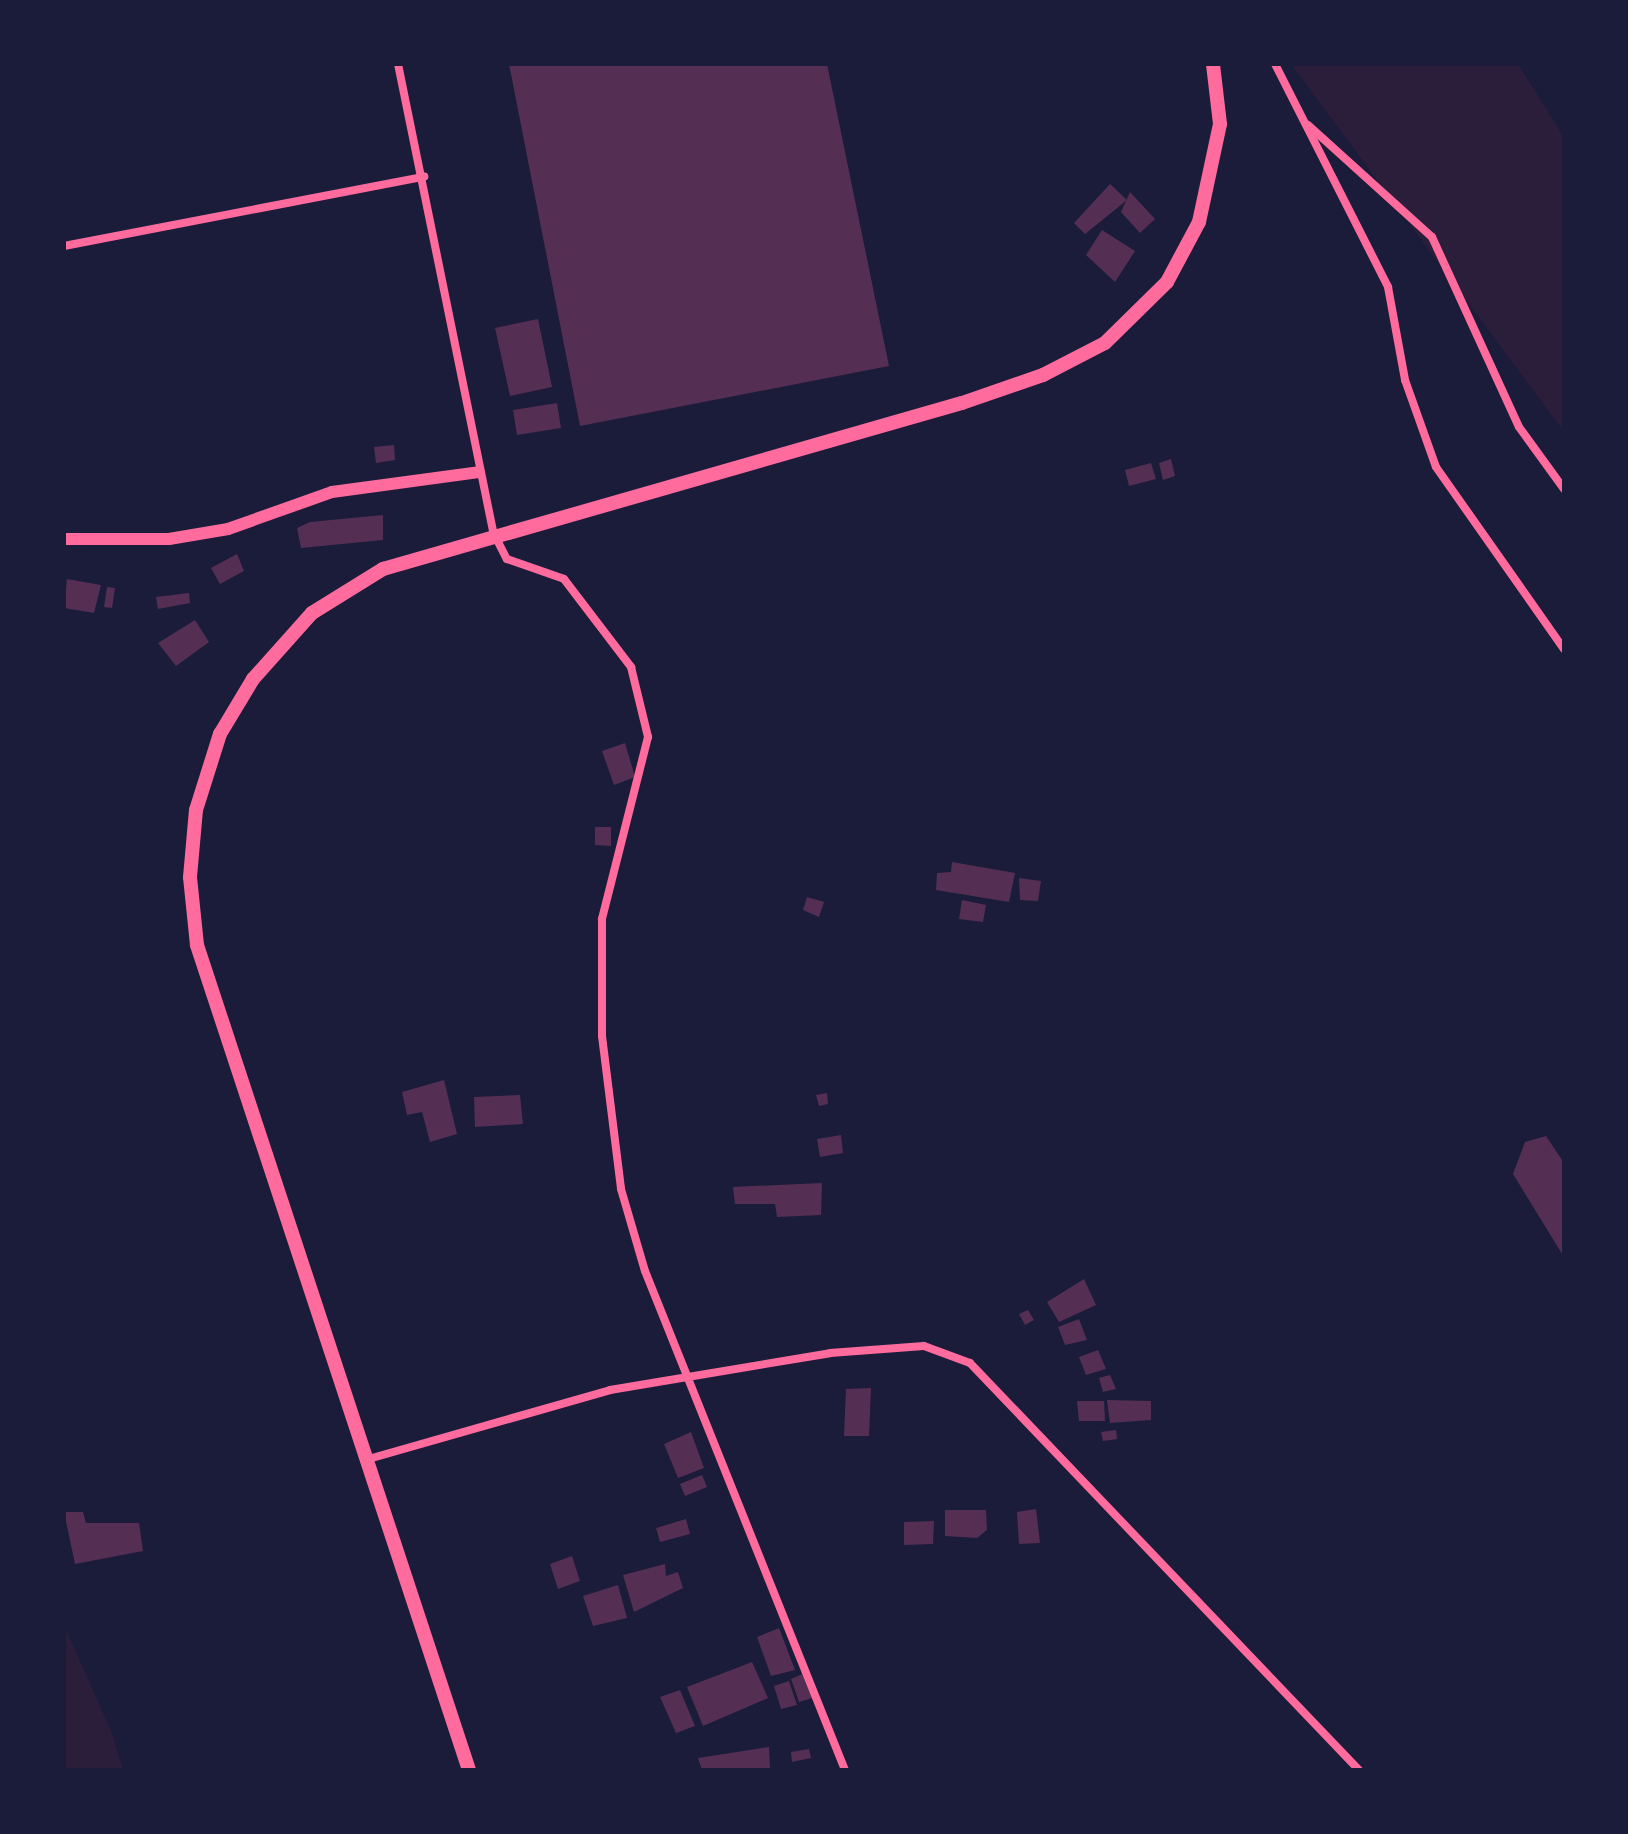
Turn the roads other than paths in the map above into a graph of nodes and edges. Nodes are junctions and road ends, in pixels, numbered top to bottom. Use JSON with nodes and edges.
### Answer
{"nodes":[{"id":1,"x":398,"y":64,"type":"edge"},
{"id":2,"x":1213,"y":64,"type":"edge"},
{"id":3,"x":1275,"y":64,"type":"edge"},
{"id":4,"x":1307,"y":125,"type":"junction"},
{"id":5,"x":424,"y":177,"type":"junction"},
{"id":6,"x":64,"y":246,"type":"edge"},
{"id":7,"x":479,"y":472,"type":"junction"},
{"id":8,"x":1564,"y":489,"type":"edge"},
{"id":9,"x":494,"y":534,"type":"junction"},
{"id":10,"x":64,"y":539,"type":"edge"},
{"id":11,"x":1564,"y":649,"type":"edge"},
{"id":12,"x":691,"y":1382,"type":"junction"},
{"id":13,"x":365,"y":1460,"type":"junction"},
{"id":14,"x":469,"y":1770,"type":"edge"},
{"id":15,"x":845,"y":1770,"type":"edge"},
{"id":16,"x":1359,"y":1770,"type":"edge"}],
"edges":[{"from":1,"to":5,"type":"street"},
{"from":2,"to":9,"type":"main road"},
{"from":3,"to":4,"type":"street"},
{"from":4,"to":8,"type":"street"},
{"from":4,"to":11,"type":"street"},
{"from":5,"to":6,"type":"street"},
{"from":5,"to":7,"type":"street"},
{"from":7,"to":9,"type":"street"},
{"from":7,"to":10,"type":"street"},
{"from":9,"to":12,"type":"street"},
{"from":9,"to":13,"type":"main road"},
{"from":12,"to":13,"type":"street"},
{"from":12,"to":15,"type":"street"},
{"from":12,"to":16,"type":"street"},
{"from":13,"to":14,"type":"main road"}]}
